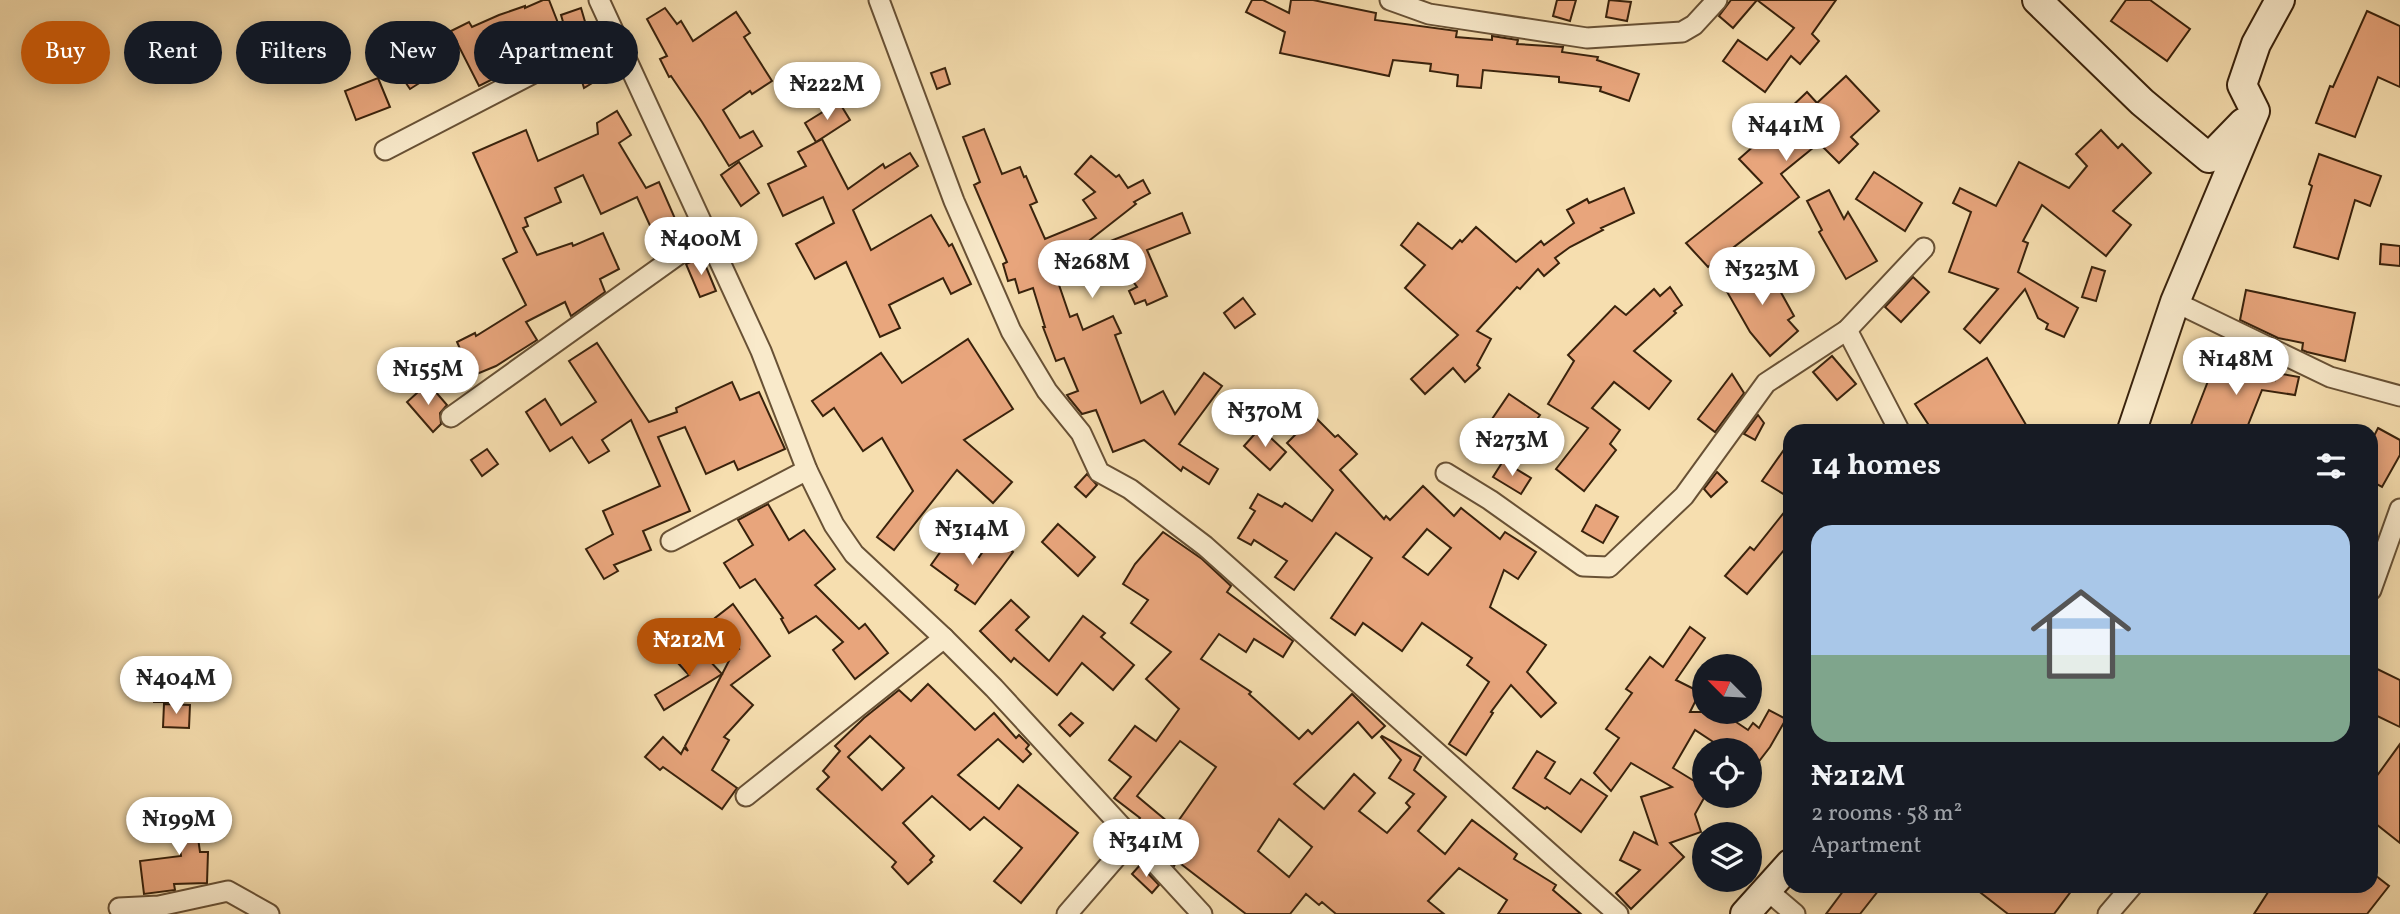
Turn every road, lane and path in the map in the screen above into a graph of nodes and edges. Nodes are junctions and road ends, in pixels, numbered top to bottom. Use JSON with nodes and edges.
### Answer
{"nodes":[{"id":1,"x":599,"y":0,"type":"edge"},
{"id":2,"x":879,"y":0,"type":"edge"},
{"id":3,"x":1390,"y":0,"type":"edge"},
{"id":4,"x":1717,"y":0,"type":"edge"},
{"id":5,"x":2037,"y":0,"type":"edge"},
{"id":6,"x":2280,"y":0,"type":"edge"},
{"id":7,"x":608,"y":21,"type":"edge"},
{"id":8,"x":512,"y":84,"type":"edge"},
{"id":9,"x":636,"y":84,"type":"edge"},
{"id":10,"x":2255,"y":111,"type":"junction"},
{"id":11,"x":385,"y":150,"type":"dead end"},
{"id":12,"x":707,"y":234,"type":"junction"},
{"id":13,"x":1924,"y":248,"type":"dead end"},
{"id":14,"x":2175,"y":302,"type":"junction"},
{"id":15,"x":1847,"y":330,"type":"junction"},
{"id":16,"x":2400,"y":396,"type":"edge"},
{"id":17,"x":451,"y":417,"type":"dead end"},
{"id":18,"x":1896,"y":424,"type":"edge"},
{"id":19,"x":2134,"y":424,"type":"edge"},
{"id":20,"x":807,"y":470,"type":"junction"},
{"id":21,"x":1446,"y":473,"type":"dead end"},
{"id":22,"x":2400,"y":509,"type":"edge"},
{"id":23,"x":671,"y":541,"type":"dead end"},
{"id":24,"x":2378,"y":574,"type":"edge"},
{"id":25,"x":944,"y":638,"type":"junction"},
{"id":26,"x":746,"y":796,"type":"dead end"},
{"id":27,"x":1132,"y":839,"type":"junction"},
{"id":28,"x":1783,"y":873,"type":"edge"},
{"id":29,"x":1768,"y":891,"type":"junction"},
{"id":30,"x":2126,"y":893,"type":"edge"},
{"id":31,"x":119,"y":908,"type":"dead end"},
{"id":32,"x":269,"y":914,"type":"edge"},
{"id":33,"x":1067,"y":914,"type":"edge"},
{"id":34,"x":1202,"y":914,"type":"edge"},
{"id":35,"x":1618,"y":914,"type":"edge"},
{"id":36,"x":1745,"y":914,"type":"edge"},
{"id":37,"x":1795,"y":914,"type":"edge"},
{"id":38,"x":2108,"y":914,"type":"edge"}],
"edges":[{"from":1,"to":7,"type":"street"},
{"from":2,"to":35,"type":"street"},
{"from":3,"to":4,"type":"street"},
{"from":5,"to":10,"type":"street"},
{"from":6,"to":10,"type":"street"},
{"from":8,"to":11,"type":"street"},
{"from":9,"to":12,"type":"street"},
{"from":10,"to":14,"type":"street"},
{"from":12,"to":17,"type":"street"},
{"from":12,"to":20,"type":"street"},
{"from":13,"to":15,"type":"street"},
{"from":14,"to":16,"type":"street"},
{"from":14,"to":19,"type":"street"},
{"from":15,"to":18,"type":"street"},
{"from":15,"to":21,"type":"street"},
{"from":20,"to":23,"type":"street"},
{"from":20,"to":25,"type":"street"},
{"from":22,"to":24,"type":"street"},
{"from":25,"to":26,"type":"street"},
{"from":25,"to":27,"type":"street"},
{"from":27,"to":33,"type":"street"},
{"from":27,"to":34,"type":"street"},
{"from":28,"to":29,"type":"street"},
{"from":29,"to":36,"type":"street"},
{"from":29,"to":37,"type":"street"},
{"from":30,"to":38,"type":"street"},
{"from":31,"to":32,"type":"street"}]}
